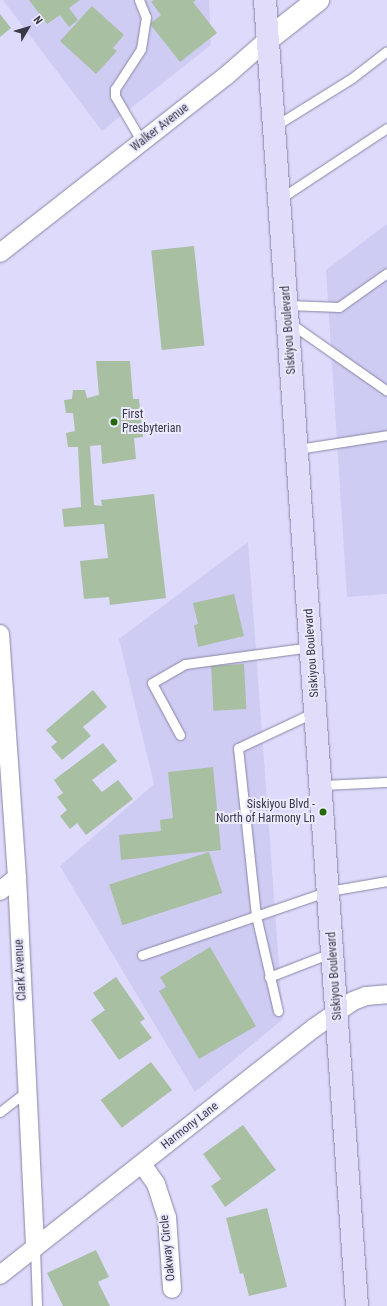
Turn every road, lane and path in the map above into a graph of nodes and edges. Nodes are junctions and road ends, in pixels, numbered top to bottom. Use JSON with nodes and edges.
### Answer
{"nodes":[{"id":1,"x":139,"y":0,"type":"edge"},
{"id":2,"x":265,"y":0,"type":"edge"},
{"id":3,"x":318,"y":0,"type":"edge"},
{"id":4,"x":267,"y":40,"type":"junction"},
{"id":5,"x":387,"y":51,"type":"edge"},
{"id":6,"x":274,"y":127,"type":"junction"},
{"id":7,"x":387,"y":128,"type":"edge"},
{"id":8,"x":142,"y":142,"type":"junction"},
{"id":9,"x":281,"y":198,"type":"junction"},
{"id":10,"x":0,"y":253,"type":"edge"},
{"id":11,"x":387,"y":273,"type":"edge"},
{"id":12,"x":288,"y":313,"type":"junction"},
{"id":13,"x":387,"y":391,"type":"edge"},
{"id":14,"x":387,"y":434,"type":"edge"},
{"id":15,"x":298,"y":449,"type":"junction"},
{"id":16,"x":0,"y":634,"type":"edge"},
{"id":17,"x":312,"y":647,"type":"junction"},
{"id":18,"x":316,"y":712,"type":"junction"},
{"id":19,"x":180,"y":735,"type":"dead end"},
{"id":20,"x":387,"y":782,"type":"edge"},
{"id":21,"x":322,"y":785,"type":"junction"},
{"id":22,"x":17,"y":877,"type":"junction"},
{"id":23,"x":387,"y":882,"type":"edge"},
{"id":24,"x":0,"y":891,"type":"edge"},
{"id":25,"x":329,"y":891,"type":"junction"},
{"id":26,"x":256,"y":916,"type":"junction"},
{"id":27,"x":333,"y":952,"type":"junction"},
{"id":28,"x":142,"y":955,"type":"dead end"},
{"id":29,"x":269,"y":978,"type":"junction"},
{"id":30,"x":387,"y":994,"type":"edge"},
{"id":31,"x":278,"y":1011,"type":"dead end"},
{"id":32,"x":337,"y":1013,"type":"junction"},
{"id":33,"x":27,"y":1090,"type":"junction"},
{"id":34,"x":0,"y":1112,"type":"edge"},
{"id":35,"x":142,"y":1164,"type":"junction"},
{"id":36,"x":35,"y":1248,"type":"junction"},
{"id":37,"x":0,"y":1275,"type":"edge"},
{"id":38,"x":172,"y":1289,"type":"dead end"},
{"id":39,"x":37,"y":1306,"type":"edge"},
{"id":40,"x":357,"y":1306,"type":"edge"}],
"edges":[{"from":1,"to":8,"type":"lane"},
{"from":2,"to":4,"type":"main road","name":"Siskiyou Boulevard"},
{"from":3,"to":4,"type":"street","name":"Walker Avenue"},
{"from":4,"to":6,"type":"main road","name":"Siskiyou Boulevard"},
{"from":4,"to":8,"type":"street","name":"Walker Avenue"},
{"from":5,"to":6,"type":"lane"},
{"from":6,"to":9,"type":"main road","name":"Siskiyou Boulevard"},
{"from":7,"to":9,"type":"lane"},
{"from":8,"to":10,"type":"street","name":"Walker Avenue"},
{"from":9,"to":12,"type":"main road","name":"Siskiyou Boulevard"},
{"from":11,"to":12,"type":"lane"},
{"from":12,"to":13,"type":"lane"},
{"from":12,"to":15,"type":"main road","name":"Siskiyou Boulevard"},
{"from":14,"to":15,"type":"lane"},
{"from":15,"to":17,"type":"main road","name":"Siskiyou Boulevard"},
{"from":16,"to":22,"type":"street","name":"Clark Avenue"},
{"from":17,"to":18,"type":"main road","name":"Siskiyou Boulevard"},
{"from":17,"to":19,"type":"lane"},
{"from":18,"to":21,"type":"main road","name":"Siskiyou Boulevard"},
{"from":18,"to":26,"type":"lane"},
{"from":20,"to":21,"type":"lane"},
{"from":21,"to":25,"type":"main road","name":"Siskiyou Boulevard"},
{"from":22,"to":24,"type":"street"},
{"from":22,"to":33,"type":"street","name":"Clark Avenue"},
{"from":23,"to":25,"type":"lane"},
{"from":25,"to":26,"type":"lane"},
{"from":25,"to":27,"type":"main road","name":"Siskiyou Boulevard"},
{"from":26,"to":28,"type":"lane"},
{"from":26,"to":29,"type":"lane"},
{"from":27,"to":29,"type":"lane"},
{"from":27,"to":32,"type":"main road","name":"Siskiyou Boulevard"},
{"from":29,"to":31,"type":"lane"},
{"from":30,"to":32,"type":"street","name":"Harmony Lane"},
{"from":32,"to":35,"type":"street","name":"Harmony Lane"},
{"from":32,"to":40,"type":"main road","name":"Siskiyou Boulevard"},
{"from":33,"to":34,"type":"lane"},
{"from":33,"to":36,"type":"street","name":"Clark Avenue"},
{"from":35,"to":36,"type":"street","name":"Harmony Lane"},
{"from":35,"to":38,"type":"street","name":"Oakway Circle"},
{"from":36,"to":37,"type":"street","name":"Harmony Lane"},
{"from":36,"to":39,"type":"lane","name":"Clark Avenue"}]}
